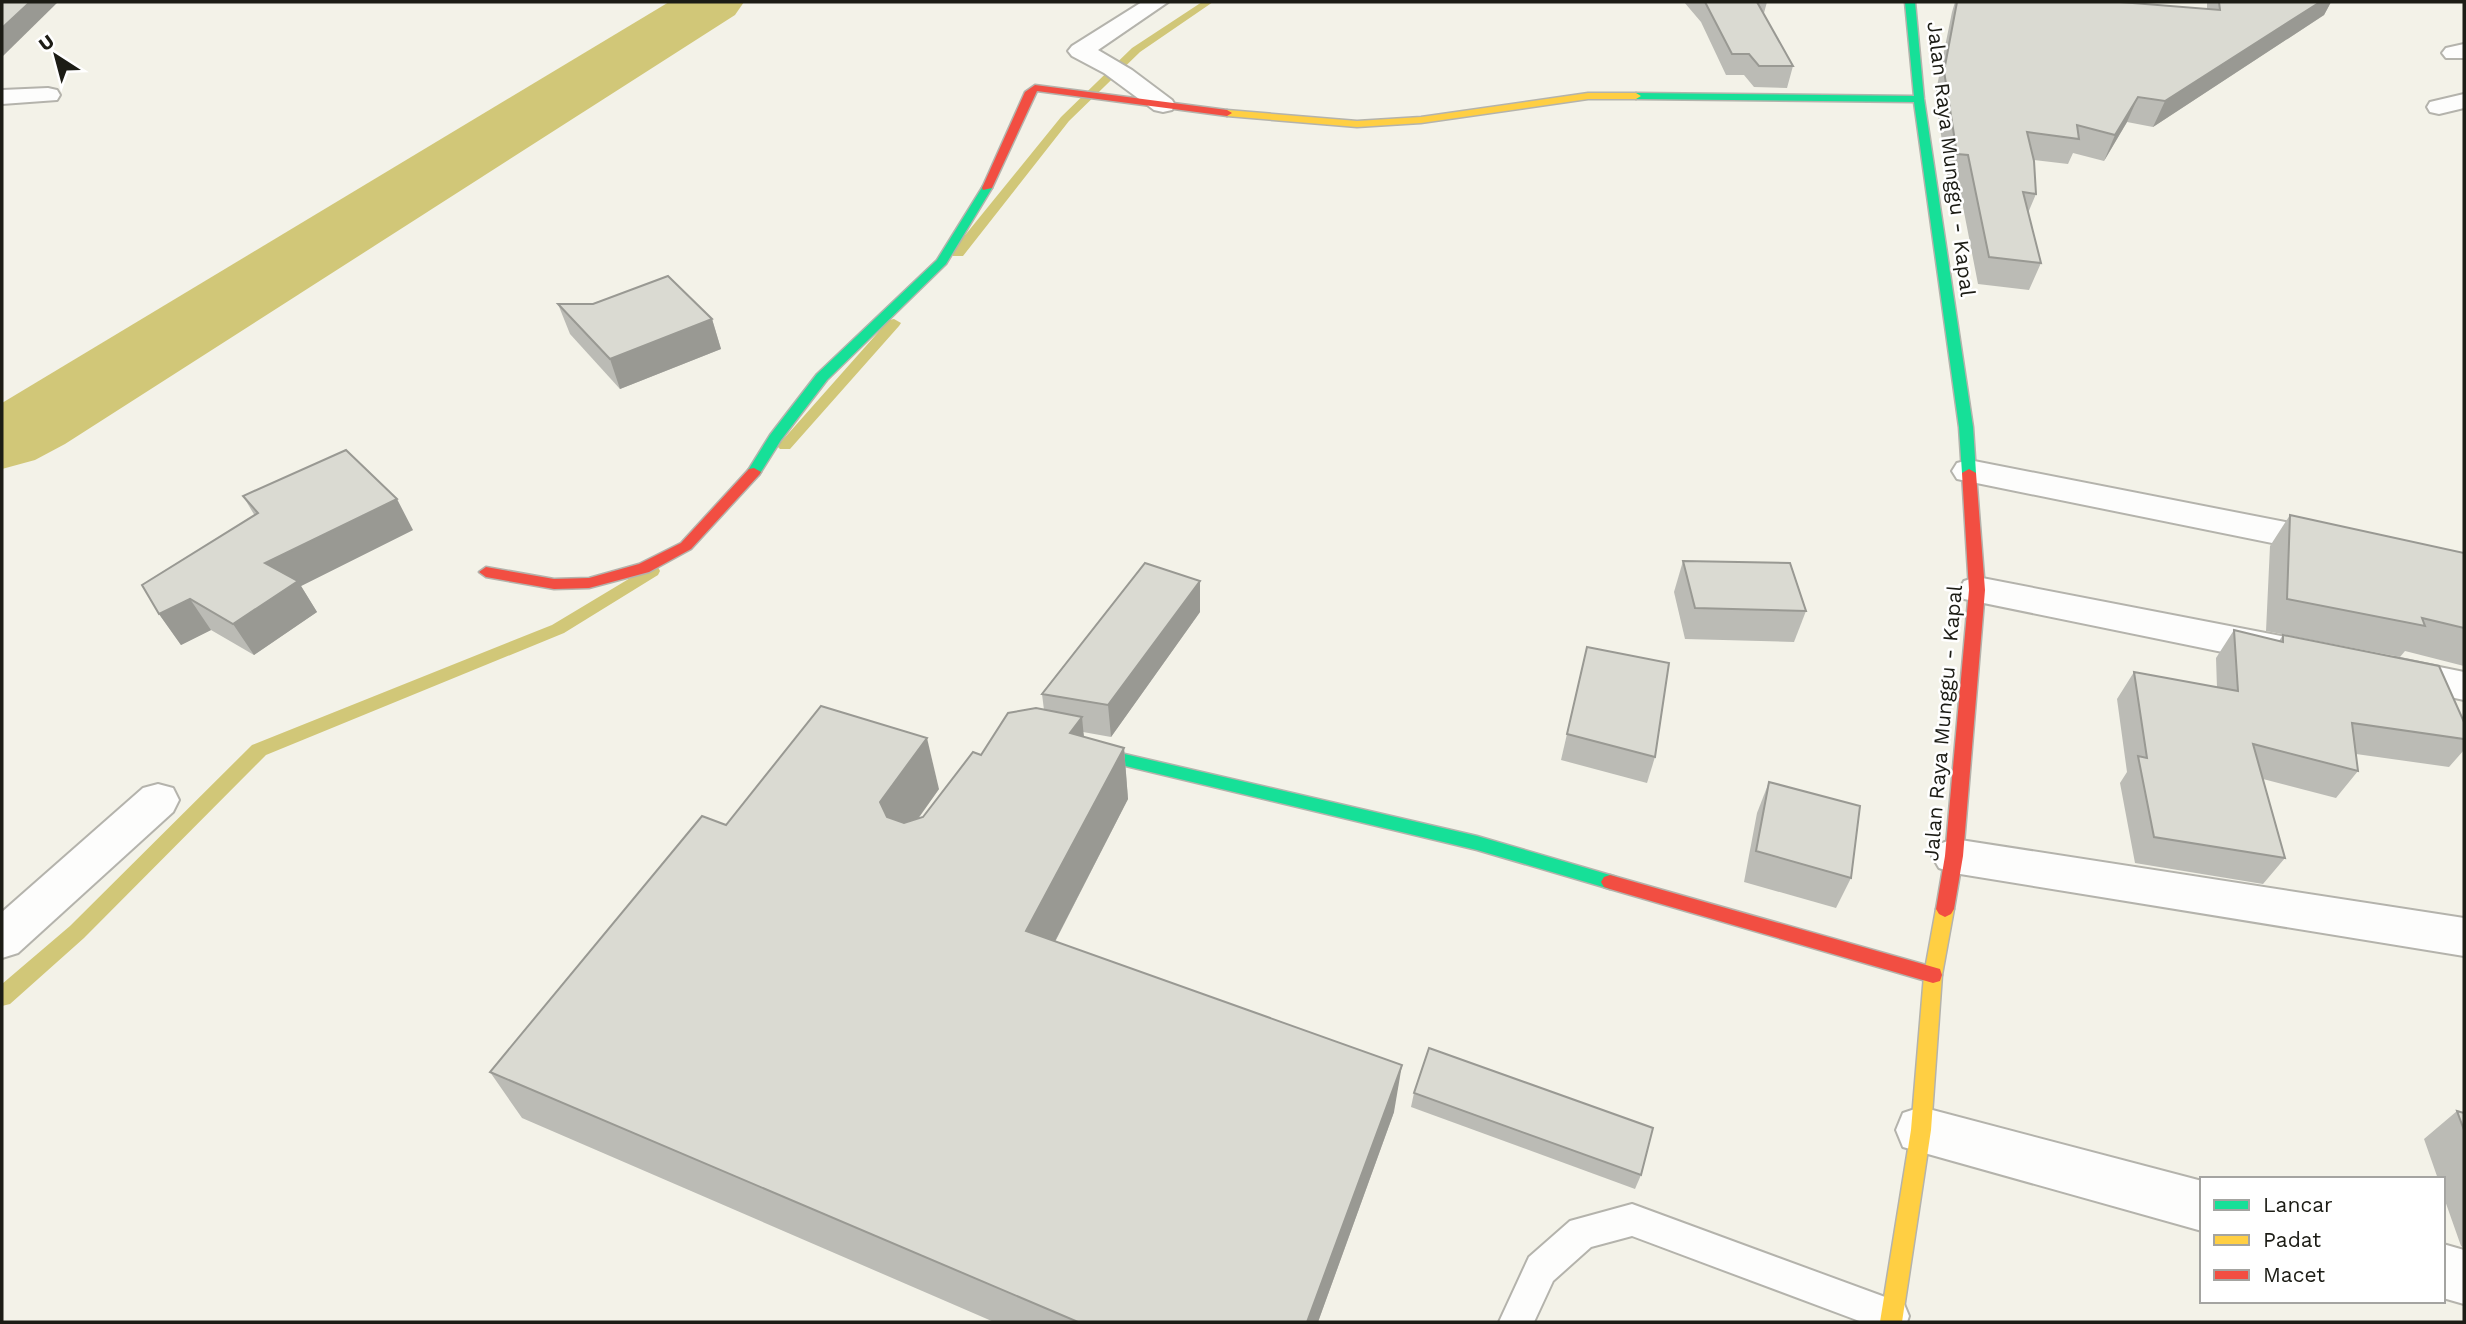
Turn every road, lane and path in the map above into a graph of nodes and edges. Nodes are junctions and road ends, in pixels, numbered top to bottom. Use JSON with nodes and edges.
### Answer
{"nodes":[{"id":1,"x":1157,"y":2,"type":"edge"},
{"id":2,"x":1910,"y":2,"type":"edge"},
{"id":3,"x":47,"y":95,"type":"dead end"},
{"id":4,"x":2,"y":97,"type":"edge"},
{"id":5,"x":1919,"y":99,"type":"junction"},
{"id":6,"x":2464,"y":101,"type":"edge"},
{"id":7,"x":1163,"y":104,"type":"junction"},
{"id":8,"x":2440,"y":107,"type":"dead end"},
{"id":9,"x":1969,"y":471,"type":"junction"},
{"id":10,"x":2368,"y":551,"type":"edge"},
{"id":11,"x":486,"y":572,"type":"dead end"},
{"id":12,"x":1977,"y":590,"type":"junction"},
{"id":13,"x":2315,"y":657,"type":"edge"},
{"id":14,"x":2356,"y":665,"type":"edge"},
{"id":15,"x":2464,"y":686,"type":"edge"},
{"id":16,"x":1057,"y":745,"type":"edge"},
{"id":17,"x":158,"y":800,"type":"dead end"},
{"id":18,"x":1954,"y":856,"type":"junction"},
{"id":19,"x":2464,"y":937,"type":"edge"},
{"id":20,"x":2,"y":939,"type":"edge"},
{"id":21,"x":1933,"y":975,"type":"junction"},
{"id":22,"x":1921,"y":1130,"type":"junction"},
{"id":23,"x":2200,"y":1205,"type":"edge"},
{"id":24,"x":2445,"y":1272,"type":"edge"},
{"id":25,"x":2464,"y":1277,"type":"edge"},
{"id":26,"x":1891,"y":1319,"type":"edge"},
{"id":27,"x":1516,"y":1322,"type":"edge"}],
"edges":[{"from":1,"to":7,"type":"street"},
{"from":2,"to":5,"type":"street","name":"Jalan Raya Munggu - Kapal"},
{"from":3,"to":4,"type":"street"},
{"from":5,"to":7,"type":"street"},
{"from":5,"to":9,"type":"street","name":"Jalan Raya Munggu - Kapal"},
{"from":6,"to":8,"type":"street"},
{"from":7,"to":11,"type":"street"},
{"from":9,"to":10,"type":"street"},
{"from":9,"to":12,"type":"street","name":"Jalan Raya Munggu - Kapal"},
{"from":12,"to":13,"type":"street"},
{"from":12,"to":18,"type":"street","name":"Jalan Raya Munggu - Kapal"},
{"from":14,"to":15,"type":"street"},
{"from":16,"to":21,"type":"street"},
{"from":17,"to":20,"type":"street"},
{"from":18,"to":19,"type":"street"},
{"from":18,"to":21,"type":"street","name":"Jalan Raya Munggu - Kapal"},
{"from":21,"to":22,"type":"street","name":"Jalan Raya Munggu - Kapal"},
{"from":22,"to":23,"type":"street"},
{"from":22,"to":26,"type":"street","name":"Jalan Raya Munggu - Kapal"},
{"from":24,"to":25,"type":"street"},
{"from":26,"to":27,"type":"lane"}]}
